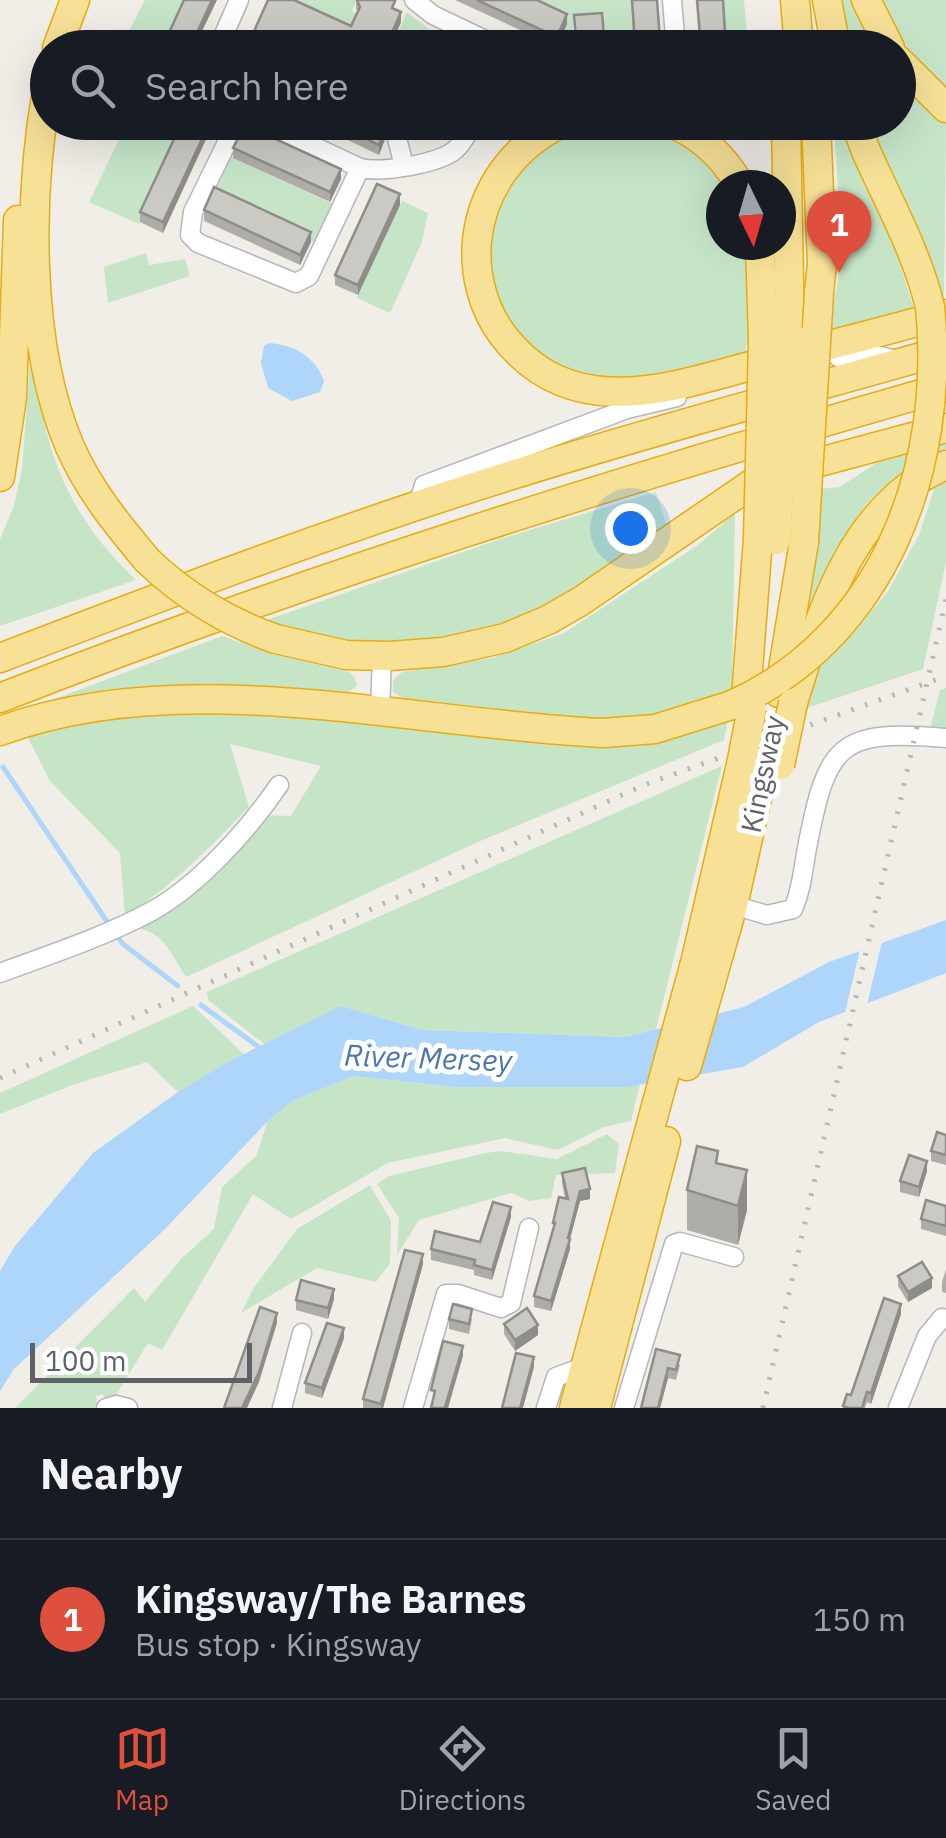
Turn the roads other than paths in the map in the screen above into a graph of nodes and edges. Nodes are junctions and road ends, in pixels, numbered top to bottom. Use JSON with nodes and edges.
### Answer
{"nodes":[{"id":1,"x":75,"y":0,"type":"edge"},
{"id":2,"x":239,"y":0,"type":"edge"},
{"id":3,"x":414,"y":0,"type":"edge"},
{"id":4,"x":672,"y":0,"type":"edge"},
{"id":5,"x":780,"y":0,"type":"edge"},
{"id":6,"x":795,"y":0,"type":"edge"},
{"id":7,"x":807,"y":0,"type":"edge"},
{"id":8,"x":827,"y":0,"type":"edge"},
{"id":9,"x":866,"y":0,"type":"edge"},
{"id":10,"x":63,"y":30,"type":"edge"},
{"id":11,"x":226,"y":30,"type":"edge"},
{"id":12,"x":464,"y":30,"type":"edge"},
{"id":13,"x":674,"y":30,"type":"edge"},
{"id":14,"x":782,"y":30,"type":"edge"},
{"id":15,"x":798,"y":30,"type":"edge"},
{"id":16,"x":821,"y":30,"type":"edge"},
{"id":17,"x":826,"y":30,"type":"edge"},
{"id":18,"x":881,"y":30,"type":"edge"},
{"id":19,"x":916,"y":78,"type":"edge"},
{"id":20,"x":946,"y":108,"type":"edge"},
{"id":21,"x":30,"y":132,"type":"edge"},
{"id":22,"x":40,"y":140,"type":"edge"},
{"id":23,"x":228,"y":140,"type":"edge"},
{"id":24,"x":300,"y":140,"type":"edge"},
{"id":25,"x":398,"y":140,"type":"edge"},
{"id":26,"x":461,"y":140,"type":"edge"},
{"id":27,"x":533,"y":140,"type":"edge"},
{"id":28,"x":701,"y":140,"type":"edge"},
{"id":29,"x":785,"y":140,"type":"edge"},
{"id":30,"x":817,"y":140,"type":"edge"},
{"id":31,"x":862,"y":140,"type":"edge"},
{"id":32,"x":404,"y":166,"type":"junction"},
{"id":33,"x":360,"y":168,"type":"junction"},
{"id":34,"x":730,"y":170,"type":"edge"},
{"id":35,"x":762,"y":260,"type":"edge"},
{"id":36,"x":946,"y":314,"type":"edge"},
{"id":37,"x":772,"y":332,"type":"junction"},
{"id":38,"x":946,"y":350,"type":"edge"},
{"id":39,"x":946,"y":387,"type":"edge"},
{"id":40,"x":946,"y":428,"type":"edge"},
{"id":41,"x":946,"y":465,"type":"edge"},
{"id":42,"x":0,"y":476,"type":"edge"},
{"id":43,"x":779,"y":540,"type":"junction"},
{"id":44,"x":382,"y":656,"type":"junction"},
{"id":45,"x":0,"y":658,"type":"edge"},
{"id":46,"x":0,"y":698,"type":"edge"},
{"id":47,"x":766,"y":708,"type":"junction"},
{"id":48,"x":380,"y":713,"type":"junction"},
{"id":49,"x":0,"y":731,"type":"edge"},
{"id":50,"x":946,"y":738,"type":"edge"},
{"id":51,"x":753,"y":764,"type":"junction"},
{"id":52,"x":279,"y":785,"type":"dead end"},
{"id":53,"x":734,"y":902,"type":"junction"},
{"id":54,"x":706,"y":962,"type":"junction"},
{"id":55,"x":0,"y":973,"type":"edge"},
{"id":56,"x":529,"y":1228,"type":"dead end"},
{"id":57,"x":734,"y":1257,"type":"dead end"},
{"id":58,"x":946,"y":1319,"type":"edge"},
{"id":59,"x":302,"y":1332,"type":"dead end"},
{"id":60,"x":594,"y":1373,"type":"junction"},
{"id":61,"x":899,"y":1407,"type":"edge"},
{"id":62,"x":106,"y":1408,"type":"edge"},
{"id":63,"x":128,"y":1408,"type":"edge"},
{"id":64,"x":282,"y":1408,"type":"edge"},
{"id":65,"x":413,"y":1408,"type":"edge"},
{"id":66,"x":546,"y":1408,"type":"edge"},
{"id":67,"x":574,"y":1408,"type":"edge"},
{"id":68,"x":596,"y":1408,"type":"edge"},
{"id":69,"x":624,"y":1408,"type":"edge"}],
"edges":[{"from":1,"to":10,"type":"highway"},
{"from":2,"to":11,"type":"street"},
{"from":3,"to":12,"type":"street"},
{"from":4,"to":13,"type":"street"},
{"from":5,"to":14,"type":"highway"},
{"from":6,"to":15,"type":"highway"},
{"from":7,"to":16,"type":"highway"},
{"from":8,"to":17,"type":"highway"},
{"from":9,"to":18,"type":"highway"},
{"from":19,"to":20,"type":"highway"},
{"from":21,"to":42,"type":"highway"},
{"from":22,"to":44,"type":"highway","bridge":true},
{"from":23,"to":33,"type":"street"},
{"from":24,"to":33,"type":"street"},
{"from":25,"to":32,"type":"street"},
{"from":26,"to":32,"type":"street"},
{"from":27,"to":36,"type":"highway"},
{"from":28,"to":34,"type":"highway"},
{"from":29,"to":37,"type":"highway","name":"Kingsway"},
{"from":30,"to":43,"type":"highway","name":"Kingsway","bridge":true},
{"from":31,"to":48,"type":"highway","bridge":true},
{"from":32,"to":33,"type":"street"},
{"from":35,"to":37,"type":"highway"},
{"from":37,"to":43,"type":"highway","name":"Kingsway","bridge":true},
{"from":38,"to":45,"type":"highway"},
{"from":39,"to":46,"type":"highway"},
{"from":40,"to":44,"type":"highway"},
{"from":41,"to":47,"type":"highway"},
{"from":43,"to":47,"type":"highway","name":"Kingsway"},
{"from":44,"to":48,"type":"street"},
{"from":47,"to":51,"type":"highway","name":"Kingsway"},
{"from":48,"to":49,"type":"highway"},
{"from":50,"to":53,"type":"street"},
{"from":51,"to":53,"type":"highway","name":"Kingsway"},
{"from":51,"to":54,"type":"highway","name":"Kingsway"},
{"from":52,"to":55,"type":"street"},
{"from":53,"to":54,"type":"highway","name":"Kingsway"},
{"from":54,"to":60,"type":"highway","name":"Kingsway"},
{"from":56,"to":65,"type":"street"},
{"from":57,"to":69,"type":"street"},
{"from":58,"to":61,"type":"street"},
{"from":59,"to":64,"type":"street"},
{"from":60,"to":66,"type":"street"},
{"from":60,"to":67,"type":"highway","name":"Kingsway"},
{"from":60,"to":68,"type":"highway","name":"Kingsway"},
{"from":62,"to":63,"type":"street"}]}
